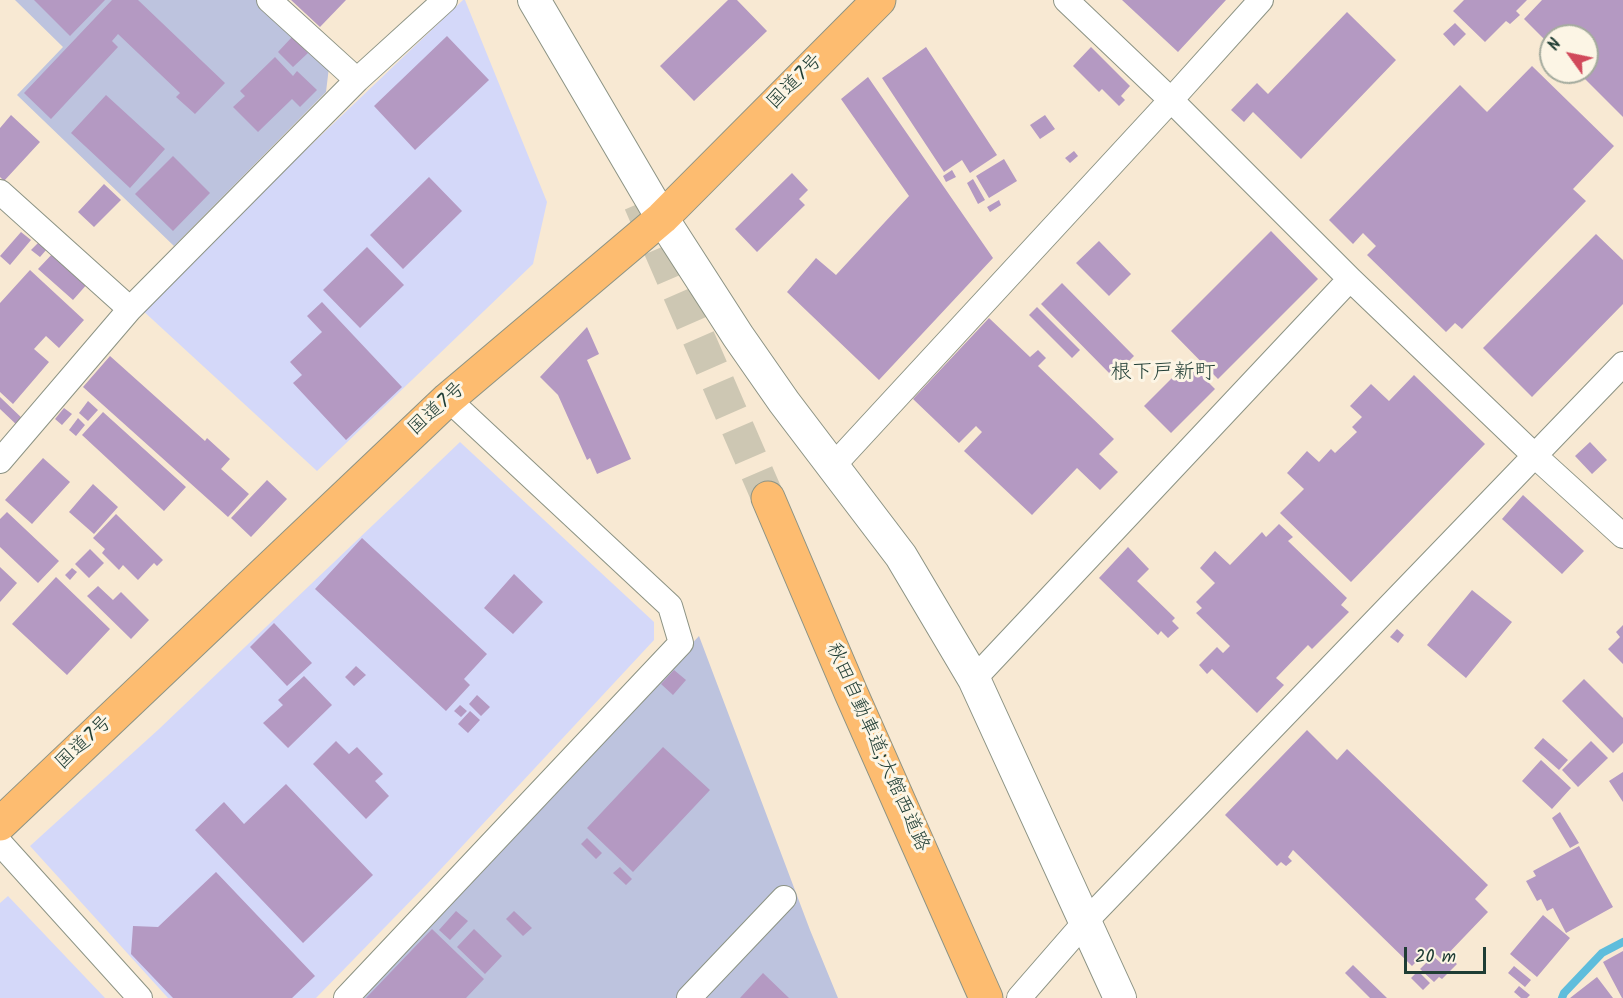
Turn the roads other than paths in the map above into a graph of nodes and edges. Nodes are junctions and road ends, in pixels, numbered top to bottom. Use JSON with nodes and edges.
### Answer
{"nodes":[{"id":1,"x":269,"y":0,"type":"edge"},
{"id":2,"x":445,"y":0,"type":"edge"},
{"id":3,"x":534,"y":0,"type":"edge"},
{"id":4,"x":879,"y":0,"type":"edge"},
{"id":5,"x":1066,"y":0,"type":"edge"},
{"id":6,"x":1261,"y":0,"type":"edge"},
{"id":7,"x":357,"y":80,"type":"junction"},
{"id":8,"x":1171,"y":100,"type":"junction"},
{"id":9,"x":0,"y":192,"type":"edge"},
{"id":10,"x":662,"y":218,"type":"junction"},
{"id":11,"x":1350,"y":279,"type":"junction"},
{"id":12,"x":130,"y":309,"type":"junction"},
{"id":13,"x":1623,"y":364,"type":"edge"},
{"id":14,"x":448,"y":399,"type":"junction"},
{"id":15,"x":1535,"y":456,"type":"junction"},
{"id":16,"x":0,"y":461,"type":"edge"},
{"id":17,"x":832,"y":466,"type":"junction"},
{"id":18,"x":768,"y":498,"type":"tunnel mouth"},
{"id":19,"x":1623,"y":536,"type":"edge"},
{"id":20,"x":974,"y":679,"type":"junction"},
{"id":21,"x":851,"y":693,"type":"junction"},
{"id":22,"x":0,"y":824,"type":"edge"},
{"id":23,"x":0,"y":843,"type":"edge"},
{"id":24,"x":784,"y":898,"type":"dead end"},
{"id":25,"x":1086,"y":921,"type":"junction"},
{"id":26,"x":140,"y":998,"type":"edge"},
{"id":27,"x":346,"y":998,"type":"edge"},
{"id":28,"x":689,"y":998,"type":"edge"},
{"id":29,"x":966,"y":998,"type":"edge"},
{"id":30,"x":986,"y":998,"type":"edge"},
{"id":31,"x":1019,"y":998,"type":"edge"},
{"id":32,"x":1120,"y":998,"type":"edge"}],
"edges":[{"from":1,"to":7,"type":"street"},
{"from":2,"to":7,"type":"street"},
{"from":3,"to":10,"type":"street"},
{"from":4,"to":10,"type":"highway","name":"国道7号"},
{"from":5,"to":8,"type":"street"},
{"from":6,"to":8,"type":"street"},
{"from":7,"to":12,"type":"street"},
{"from":8,"to":11,"type":"street"},
{"from":8,"to":17,"type":"street"},
{"from":9,"to":12,"type":"street"},
{"from":10,"to":14,"type":"highway","name":"国道7号"},
{"from":10,"to":17,"type":"street"},
{"from":11,"to":15,"type":"street"},
{"from":11,"to":20,"type":"street"},
{"from":12,"to":16,"type":"street"},
{"from":13,"to":15,"type":"street"},
{"from":14,"to":22,"type":"highway","name":"国道7号"},
{"from":14,"to":27,"type":"street"},
{"from":15,"to":19,"type":"street"},
{"from":15,"to":25,"type":"street"},
{"from":17,"to":20,"type":"street"},
{"from":18,"to":21,"type":"highway","name":"秋田自動車道;大館西道路"},
{"from":20,"to":25,"type":"street"},
{"from":21,"to":29,"type":"highway"},
{"from":21,"to":30,"type":"highway","name":"秋田自動車道;大館西道路"},
{"from":23,"to":26,"type":"street"},
{"from":24,"to":28,"type":"street"},
{"from":25,"to":31,"type":"street"},
{"from":25,"to":32,"type":"street"}]}
